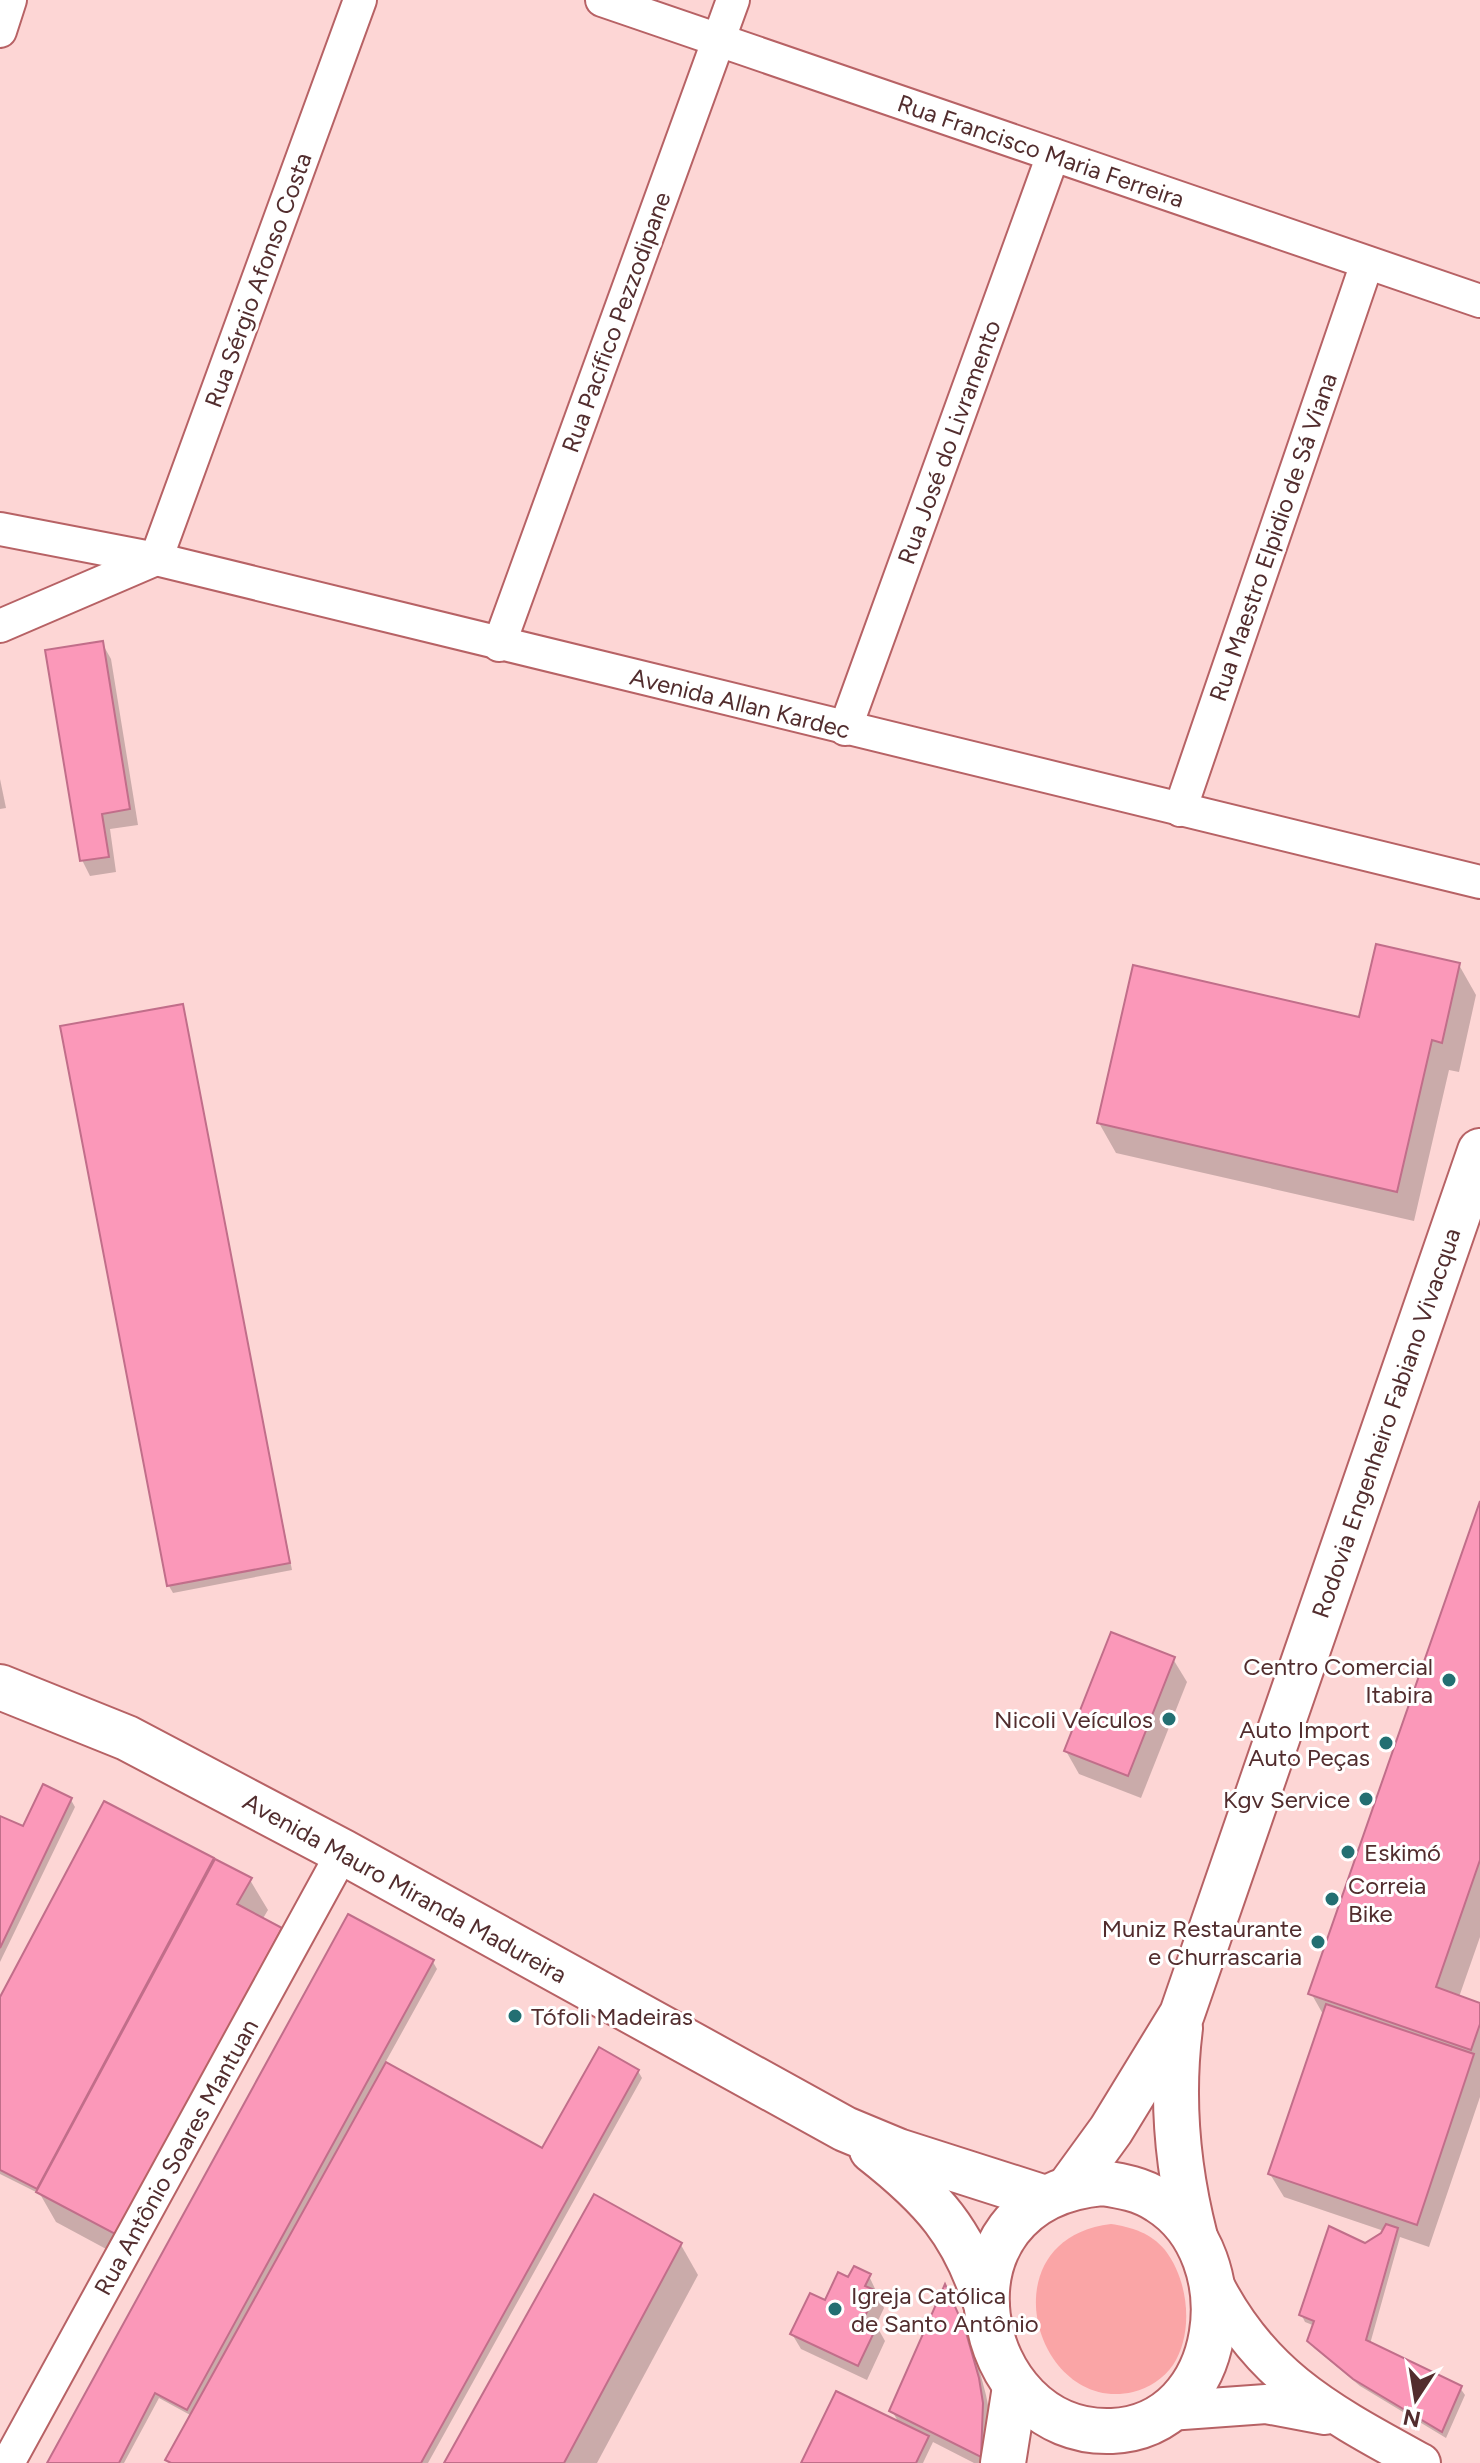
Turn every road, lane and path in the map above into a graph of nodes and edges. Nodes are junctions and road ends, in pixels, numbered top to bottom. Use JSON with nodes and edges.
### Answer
{"nodes":[{"id":1,"x":10,"y":0,"type":"edge"},
{"id":2,"x":360,"y":0,"type":"edge"},
{"id":3,"x":602,"y":0,"type":"edge"},
{"id":4,"x":733,"y":0,"type":"edge"},
{"id":5,"x":0,"y":31,"type":"edge"},
{"id":6,"x":718,"y":41,"type":"junction"},
{"id":7,"x":1053,"y":155,"type":"junction"},
{"id":8,"x":1367,"y":263,"type":"junction"},
{"id":9,"x":1480,"y":301,"type":"edge"},
{"id":10,"x":15,"y":533,"type":"edge"},
{"id":11,"x":0,"y":550,"type":"edge"},
{"id":12,"x":156,"y":559,"type":"junction"},
{"id":13,"x":0,"y":626,"type":"edge"},
{"id":14,"x":499,"y":645,"type":"junction"},
{"id":15,"x":845,"y":729,"type":"junction"},
{"id":16,"x":1180,"y":810,"type":"junction"},
{"id":17,"x":1480,"y":882,"type":"edge"},
{"id":18,"x":1480,"y":1151,"type":"edge"},
{"id":19,"x":0,"y":1687,"type":"edge"},
{"id":20,"x":343,"y":1852,"type":"junction"},
{"id":21,"x":1182,"y":2014,"type":"junction"},
{"id":22,"x":845,"y":2129,"type":"junction"},
{"id":23,"x":1056,"y":2191,"type":"junction"},
{"id":24,"x":1202,"y":2258,"type":"junction"},
{"id":25,"x":987,"y":2307,"type":"junction"},
{"id":26,"x":1015,"y":2387,"type":"junction"},
{"id":27,"x":1156,"y":2418,"type":"junction"},
{"id":28,"x":1339,"y":2419,"type":"junction"},
{"id":29,"x":8,"y":2463,"type":"edge"},
{"id":30,"x":1003,"y":2463,"type":"edge"},
{"id":31,"x":1111,"y":2463,"type":"edge"},
{"id":32,"x":1421,"y":2463,"type":"edge"}],
"edges":[{"from":1,"to":5,"type":"street"},
{"from":2,"to":12,"type":"street","name":"Rua Sérgio Afonso Costa"},
{"from":3,"to":6,"type":"street","name":"Rua Francisco Maria Ferreira"},
{"from":4,"to":6,"type":"street","name":"Rua Pacífico Pezzodipane"},
{"from":6,"to":7,"type":"street","name":"Rua Francisco Maria Ferreira"},
{"from":6,"to":14,"type":"street","name":"Rua Pacífico Pezzodipane"},
{"from":7,"to":8,"type":"street","name":"Rua Francisco Maria Ferreira"},
{"from":7,"to":15,"type":"street","name":"Rua José do Livramento"},
{"from":8,"to":9,"type":"street","name":"Rua Francisco Maria Ferreira"},
{"from":8,"to":16,"type":"street","name":"Rua Maestro Elpidio de Sá Viana"},
{"from":10,"to":11,"type":"street"},
{"from":10,"to":12,"type":"street","name":"Avenida Allan Kardec"},
{"from":12,"to":13,"type":"street"},
{"from":12,"to":14,"type":"street","name":"Avenida Allan Kardec"},
{"from":14,"to":15,"type":"street","name":"Avenida Allan Kardec"},
{"from":15,"to":16,"type":"street","name":"Avenida Allan Kardec"},
{"from":16,"to":17,"type":"street","name":"Avenida Allan Kardec"},
{"from":18,"to":21,"type":"main road","name":"Rodovia Engenheiro Fabiano Vivacqua"},
{"from":19,"to":20,"type":"main road","name":"Avenida Mauro Miranda Madureira"},
{"from":20,"to":22,"type":"main road","name":"Avenida Mauro Miranda Madureira"},
{"from":20,"to":29,"type":"street","name":"Rua Antônio Soares Mantuan"},
{"from":21,"to":23,"type":"main road","name":"Rodovia Engenheiro Fabiano Vivacqua"},
{"from":21,"to":24,"type":"main road","name":"Rodovia Engenheiro Fabiano Vivacqua"},
{"from":22,"to":23,"type":"main road"},
{"from":22,"to":25,"type":"main road"},
{"from":23,"to":24,"type":"main road"},
{"from":23,"to":25,"type":"main road"},
{"from":24,"to":27,"type":"main road"},
{"from":24,"to":28,"type":"street"},
{"from":25,"to":26,"type":"main road"},
{"from":26,"to":27,"type":"main road"},
{"from":26,"to":30,"type":"main road"},
{"from":27,"to":28,"type":"street"},
{"from":27,"to":31,"type":"main road"},
{"from":28,"to":32,"type":"street"}]}
